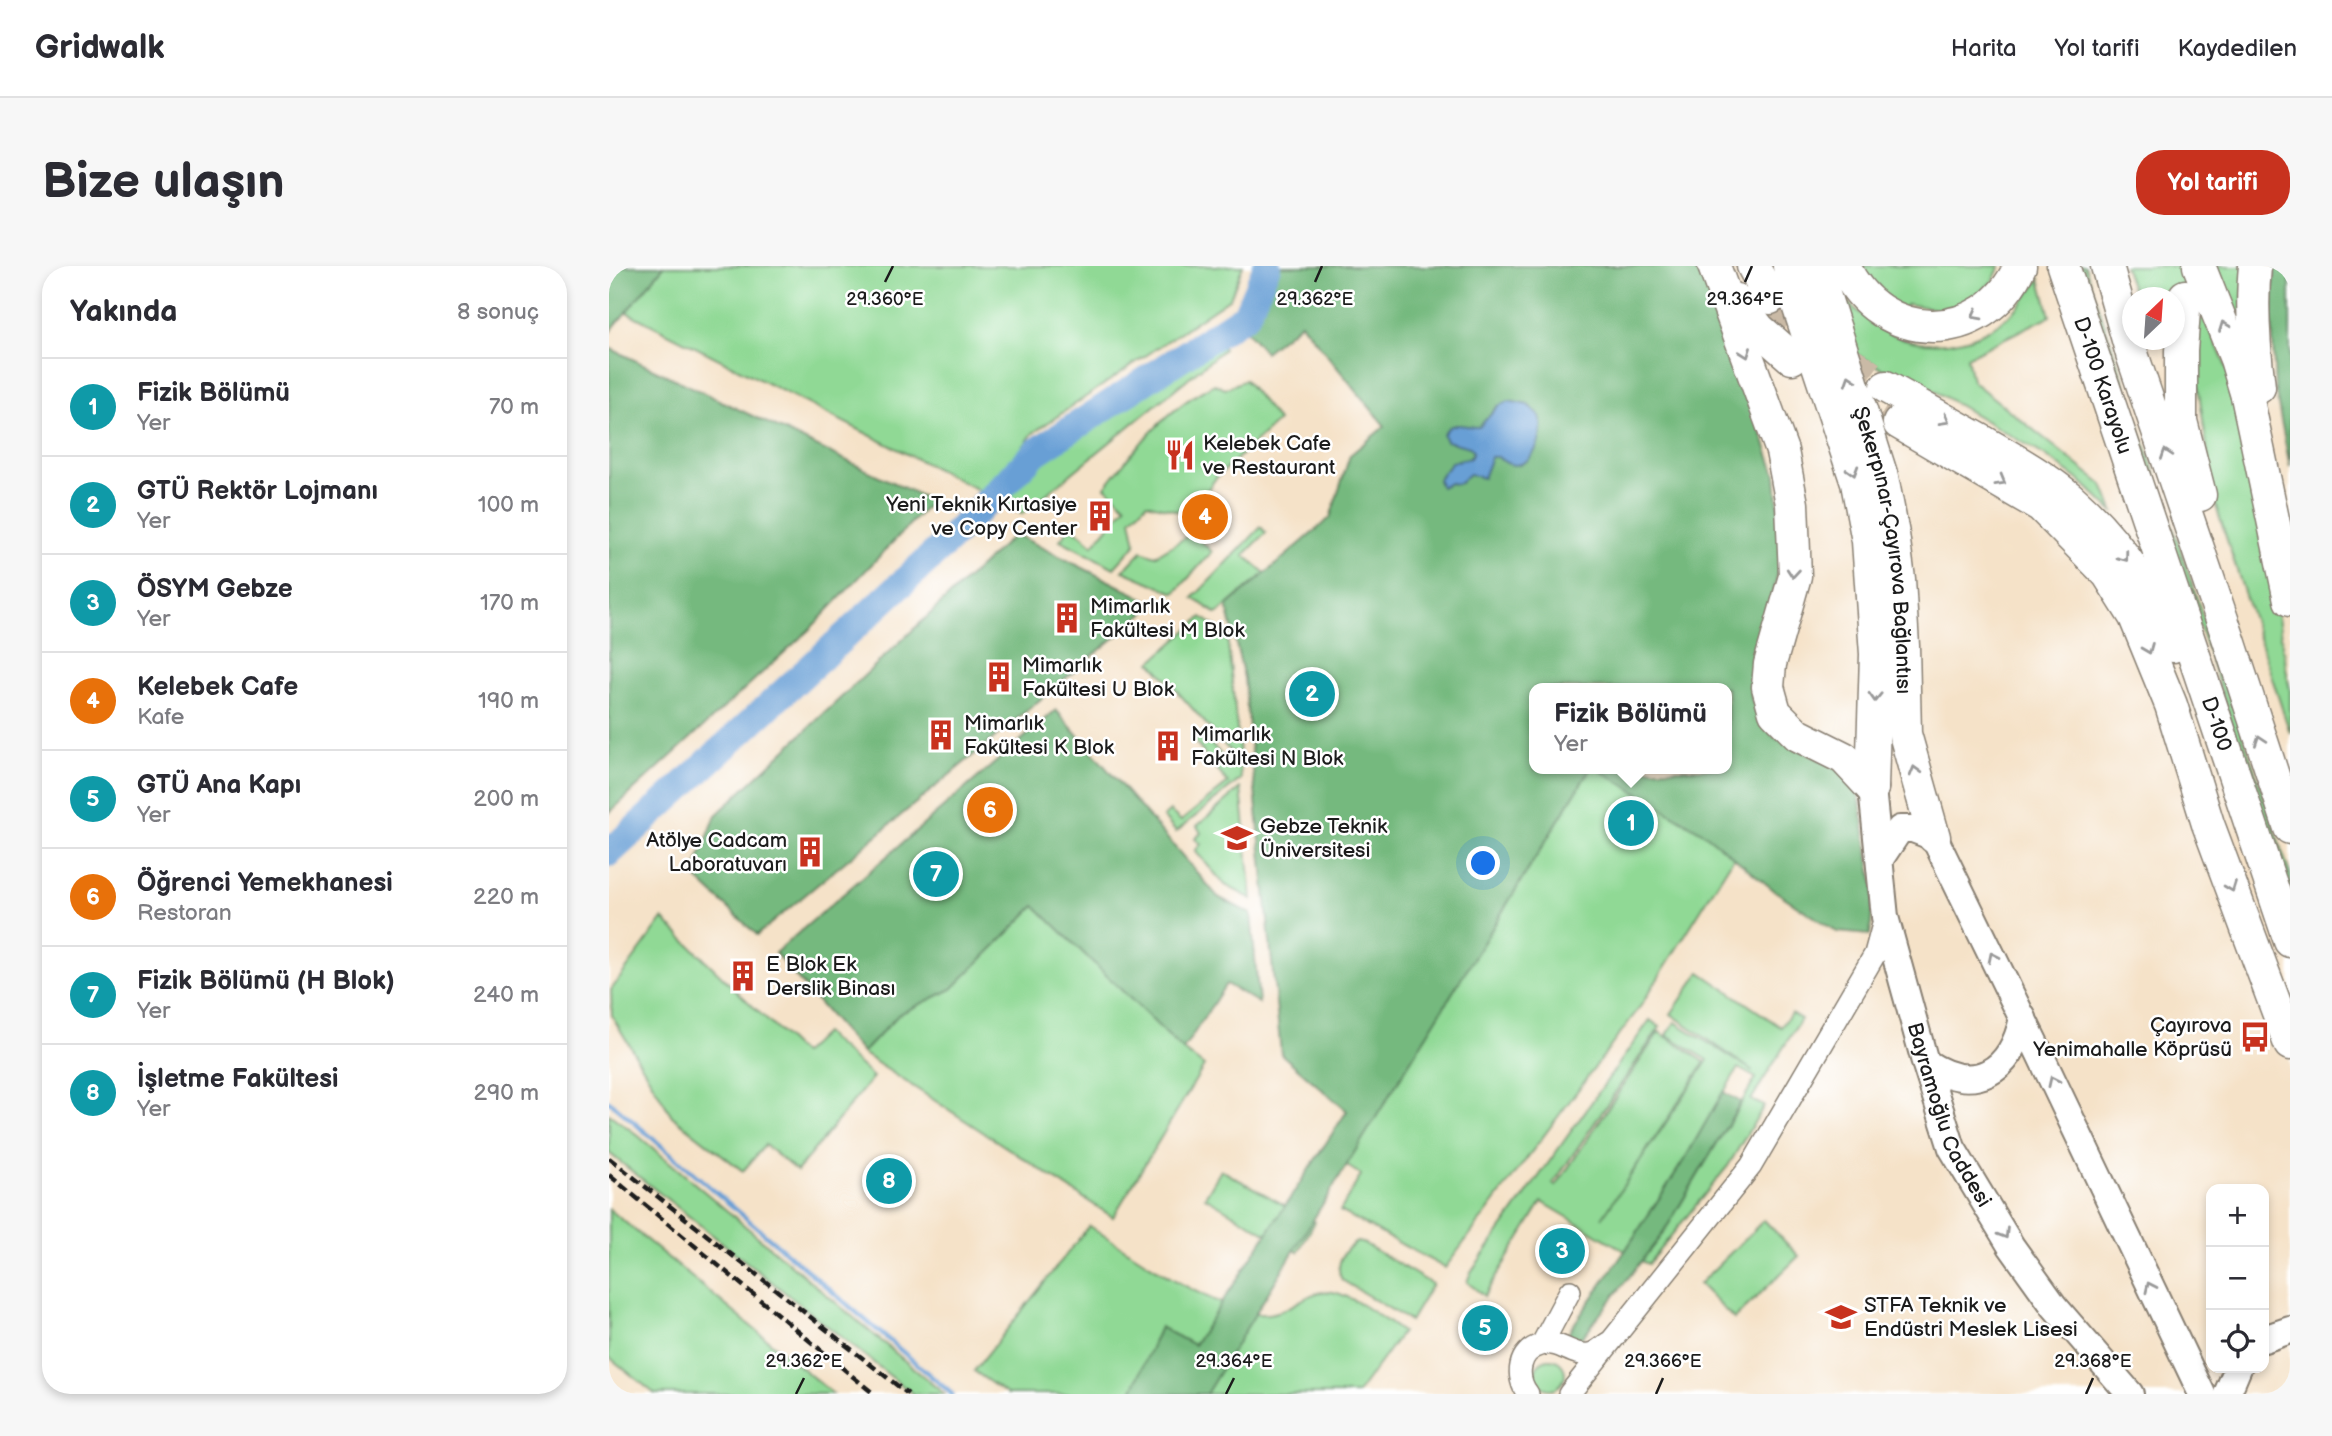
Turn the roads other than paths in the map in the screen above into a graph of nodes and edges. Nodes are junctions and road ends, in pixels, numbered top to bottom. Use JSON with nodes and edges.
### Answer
{"nodes":[{"id":1,"x":1714,"y":266,"type":"edge"},
{"id":2,"x":1753,"y":266,"type":"edge"},
{"id":3,"x":1789,"y":266,"type":"edge"},
{"id":4,"x":1815,"y":266,"type":"edge"},
{"id":5,"x":1844,"y":266,"type":"edge"},
{"id":6,"x":2020,"y":266,"type":"edge"},
{"id":7,"x":2063,"y":266,"type":"edge"},
{"id":8,"x":2105,"y":266,"type":"edge"},
{"id":9,"x":2199,"y":266,"type":"edge"},
{"id":10,"x":2255,"y":266,"type":"edge"},
{"id":11,"x":1770,"y":298,"type":"tunnel mouth"},
{"id":12,"x":2181,"y":350,"type":"edge"},
{"id":13,"x":1792,"y":358,"type":"dead end"},
{"id":14,"x":1886,"y":387,"type":"tunnel mouth"},
{"id":15,"x":1899,"y":423,"type":"tunnel mouth"},
{"id":16,"x":2145,"y":506,"type":"joint"},
{"id":17,"x":2277,"y":534,"type":"junction"},
{"id":18,"x":2290,"y":600,"type":"edge"},
{"id":19,"x":2228,"y":637,"type":"junction"},
{"id":20,"x":1872,"y":788,"type":"junction"},
{"id":21,"x":2251,"y":824,"type":"junction"},
{"id":22,"x":2290,"y":828,"type":"edge"},
{"id":23,"x":1934,"y":837,"type":"junction"},
{"id":24,"x":1880,"y":859,"type":"junction"},
{"id":25,"x":1885,"y":917,"type":"junction"},
{"id":26,"x":2290,"y":941,"type":"edge"},
{"id":27,"x":1902,"y":978,"type":"junction"},
{"id":28,"x":1856,"y":987,"type":"junction"},
{"id":29,"x":2023,"y":1018,"type":"junction"},
{"id":30,"x":2290,"y":1044,"type":"edge"},
{"id":31,"x":1925,"y":1062,"type":"junction"},
{"id":32,"x":1570,"y":1291,"type":"dead end"},
{"id":33,"x":2290,"y":1329,"type":"edge"},
{"id":34,"x":1618,"y":1333,"type":"junction"},
{"id":35,"x":2269,"y":1337,"type":"edge"},
{"id":36,"x":1542,"y":1344,"type":"junction"},
{"id":37,"x":2236,"y":1373,"type":"edge"},
{"id":38,"x":1528,"y":1394,"type":"edge"},
{"id":39,"x":1569,"y":1394,"type":"edge"},
{"id":40,"x":2130,"y":1394,"type":"edge"},
{"id":41,"x":2202,"y":1394,"type":"edge"},
{"id":42,"x":2227,"y":1394,"type":"edge"}],
"edges":[{"from":1,"to":13,"type":"highway"},
{"from":1,"to":20,"type":"highway","one_way":true},
{"from":2,"to":11,"type":"highway"},
{"from":3,"to":20,"type":"highway","name":"Şekerpınar-Çayırova Bağlantısı","one_way":true},
{"from":23,"to":4,"type":"highway","name":"Şekerpınar-Çayırova Bağlantısı","one_way":true},
{"from":6,"to":5,"type":"highway","one_way":true},
{"from":7,"to":16,"type":"highway","name":"D-100 Karayolu","number":"D-100"},
{"from":19,"to":8,"type":"highway","number":"D-100","one_way":true},
{"from":17,"to":9,"type":"highway","one_way":true},
{"from":10,"to":17,"type":"highway"},
{"from":12,"to":19,"type":"highway"},
{"from":14,"to":21,"type":"highway","one_way":true},
{"from":15,"to":30,"type":"highway","one_way":true},
{"from":16,"to":21,"type":"highway","name":"D-100","number":"D-100"},
{"from":17,"to":18,"type":"highway"},
{"from":22,"to":19,"type":"highway","number":"D-100","one_way":true},
{"from":20,"to":24,"type":"main road","name":"Bayramoğlu Caddesi"},
{"from":21,"to":26,"type":"highway","name":"D-100","number":"D-100"},
{"from":23,"to":24,"type":"main road"},
{"from":29,"to":23,"type":"main road","one_way":true},
{"from":24,"to":25,"type":"main road","name":"Bayramoğlu Caddesi"},
{"from":25,"to":27,"type":"main road","name":"Bayramoğlu Caddesi"},
{"from":25,"to":28,"type":"street"},
{"from":27,"to":28,"type":"street"},
{"from":27,"to":31,"type":"main road","name":"Bayramoğlu Caddesi"},
{"from":28,"to":34,"type":"street"},
{"from":29,"to":31,"type":"main road"},
{"from":41,"to":29,"type":"main road","one_way":true},
{"from":31,"to":40,"type":"main road","name":"Bayramoğlu Caddesi","one_way":true},
{"from":32,"to":36,"type":"street"},
{"from":33,"to":35,"type":"main road"},
{"from":34,"to":36,"type":"street"},
{"from":34,"to":39,"type":"street"},
{"from":36,"to":38,"type":"street"},
{"from":37,"to":42,"type":"main road"}]}
